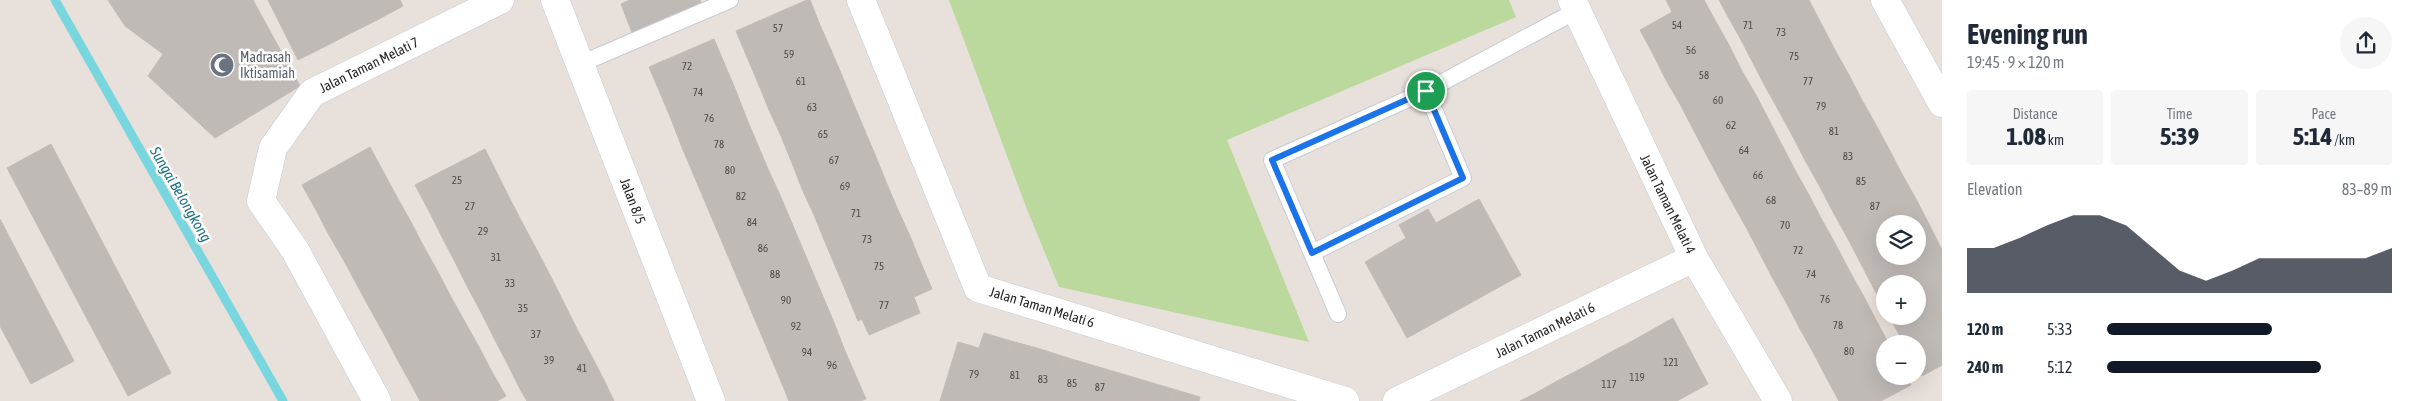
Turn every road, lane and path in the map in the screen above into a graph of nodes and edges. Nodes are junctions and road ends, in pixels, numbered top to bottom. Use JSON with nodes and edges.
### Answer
{"nodes":[{"id":1,"x":500,"y":0,"type":"edge"},
{"id":2,"x":555,"y":0,"type":"edge"},
{"id":3,"x":730,"y":0,"type":"edge"},
{"id":4,"x":861,"y":0,"type":"edge"},
{"id":5,"x":1886,"y":0,"type":"edge"},
{"id":6,"x":1574,"y":6,"type":"edge"},
{"id":7,"x":580,"y":64,"type":"junction"},
{"id":8,"x":1426,"y":91,"type":"junction"},
{"id":9,"x":1942,"y":103,"type":"edge"},
{"id":10,"x":1312,"y":253,"type":"junction"},
{"id":11,"x":1694,"y":258,"type":"junction"},
{"id":12,"x":1338,"y":314,"type":"dead end"},
{"id":13,"x":377,"y":401,"type":"edge"},
{"id":14,"x":711,"y":401,"type":"edge"},
{"id":15,"x":1346,"y":401,"type":"edge"},
{"id":16,"x":1396,"y":401,"type":"edge"},
{"id":17,"x":1778,"y":401,"type":"edge"}],
"edges":[{"from":1,"to":13,"type":"street","name":"Jalan Taman Melati 7"},
{"from":2,"to":7,"type":"street","name":"Jalan 8/5"},
{"from":3,"to":7,"type":"lane"},
{"from":4,"to":15,"type":"street","name":"Jalan Taman Melati 6"},
{"from":5,"to":9,"type":"street"},
{"from":6,"to":8,"type":"lane"},
{"from":6,"to":11,"type":"street","name":"Jalan Taman Melati 4"},
{"from":7,"to":14,"type":"street","name":"Jalan 8/5"},
{"from":8,"to":10,"type":"lane"},
{"from":8,"to":10,"type":"lane"},
{"from":10,"to":12,"type":"lane"},
{"from":11,"to":16,"type":"street","name":"Jalan Taman Melati 6"},
{"from":11,"to":17,"type":"street","name":"Jalan Taman Melati 4"}]}
